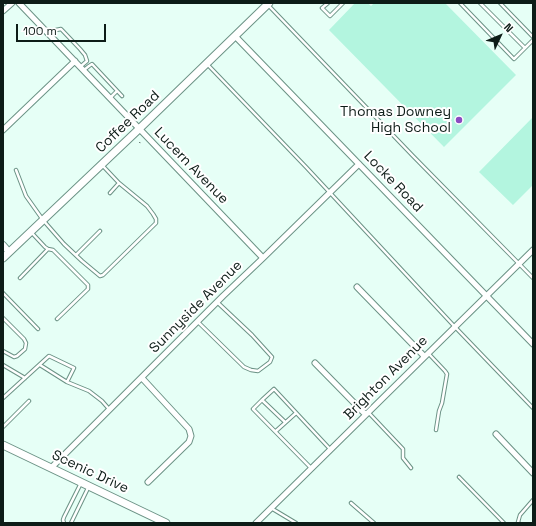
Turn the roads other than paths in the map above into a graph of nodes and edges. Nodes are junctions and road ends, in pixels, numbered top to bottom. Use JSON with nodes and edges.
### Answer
{"nodes":[{"id":1,"x":12,"y":3,"type":"edge"},
{"id":2,"x":19,"y":3,"type":"edge"},
{"id":3,"x":328,"y":3,"type":"edge"},
{"id":4,"x":343,"y":3,"type":"edge"},
{"id":5,"x":460,"y":3,"type":"edge"},
{"id":6,"x":480,"y":3,"type":"edge"},
{"id":7,"x":500,"y":3,"type":"edge"},
{"id":8,"x":268,"y":4,"type":"edge"},
{"id":9,"x":3,"y":11,"type":"edge"},
{"id":10,"x":50,"y":35,"type":"junction"},
{"id":11,"x":235,"y":36,"type":"junction"},
{"id":12,"x":533,"y":37,"type":"edge"},
{"id":13,"x":533,"y":40,"type":"edge"},
{"id":14,"x":525,"y":48,"type":"junction"},
{"id":15,"x":74,"y":61,"type":"junction"},
{"id":16,"x":207,"y":63,"type":"junction"},
{"id":17,"x":82,"y":69,"type":"junction"},
{"id":18,"x":117,"y":91,"type":"junction"},
{"id":19,"x":122,"y":96,"type":"dead end"},
{"id":20,"x":110,"y":98,"type":"junction"},
{"id":21,"x":139,"y":129,"type":"junction"},
{"id":22,"x":3,"y":130,"type":"edge"},
{"id":23,"x":359,"y":164,"type":"junction"},
{"id":24,"x":101,"y":165,"type":"junction"},
{"id":25,"x":16,"y":170,"type":"dead end"},
{"id":26,"x":120,"y":183,"type":"junction"},
{"id":27,"x":110,"y":193,"type":"dead end"},
{"id":28,"x":330,"y":193,"type":"junction"},
{"id":29,"x":43,"y":220,"type":"junction"},
{"id":30,"x":30,"y":231,"type":"junction"},
{"id":31,"x":100,"y":231,"type":"dead end"},
{"id":32,"x":3,"y":245,"type":"edge"},
{"id":33,"x":48,"y":249,"type":"junction"},
{"id":34,"x":533,"y":250,"type":"edge"},
{"id":35,"x":9,"y":252,"type":"junction"},
{"id":36,"x":76,"y":255,"type":"junction"},
{"id":37,"x":3,"y":258,"type":"edge"},
{"id":38,"x":262,"y":258,"type":"junction"},
{"id":39,"x":519,"y":264,"type":"junction"},
{"id":40,"x":20,"y":278,"type":"dead end"},
{"id":41,"x":533,"y":278,"type":"edge"},
{"id":42,"x":357,"y":287,"type":"dead end"},
{"id":43,"x":3,"y":293,"type":"edge"},
{"id":44,"x":486,"y":296,"type":"junction"},
{"id":45,"x":217,"y":301,"type":"junction"},
{"id":46,"x":3,"y":318,"type":"edge"},
{"id":47,"x":57,"y":319,"type":"dead end"},
{"id":48,"x":197,"y":321,"type":"junction"},
{"id":49,"x":455,"y":326,"type":"junction"},
{"id":50,"x":38,"y":330,"type":"dead end"},
{"id":51,"x":533,"y":344,"type":"edge"},
{"id":52,"x":3,"y":351,"type":"edge"},
{"id":53,"x":426,"y":354,"type":"junction"},
{"id":54,"x":315,"y":363,"type":"dead end"},
{"id":55,"x":3,"y":365,"type":"edge"},
{"id":56,"x":40,"y":365,"type":"junction"},
{"id":57,"x":25,"y":378,"type":"junction"},
{"id":58,"x":142,"y":378,"type":"junction"},
{"id":59,"x":66,"y":382,"type":"junction"},
{"id":60,"x":3,"y":398,"type":"edge"},
{"id":61,"x":262,"y":400,"type":"junction"},
{"id":62,"x":29,"y":401,"type":"dead end"},
{"id":63,"x":533,"y":408,"type":"edge"},
{"id":64,"x":110,"y":410,"type":"junction"},
{"id":65,"x":296,"y":413,"type":"junction"},
{"id":66,"x":366,"y":413,"type":"junction"},
{"id":67,"x":285,"y":422,"type":"junction"},
{"id":68,"x":3,"y":427,"type":"edge"},
{"id":69,"x":436,"y":430,"type":"dead end"},
{"id":70,"x":276,"y":431,"type":"junction"},
{"id":71,"x":496,"y":434,"type":"dead end"},
{"id":72,"x":3,"y":445,"type":"edge"},
{"id":73,"x":330,"y":449,"type":"junction"},
{"id":74,"x":51,"y":468,"type":"junction"},
{"id":75,"x":312,"y":468,"type":"junction"},
{"id":76,"x":410,"y":468,"type":"dead end"},
{"id":77,"x":533,"y":473,"type":"edge"},
{"id":78,"x":459,"y":476,"type":"dead end"},
{"id":79,"x":81,"y":482,"type":"junction"},
{"id":80,"x":148,"y":482,"type":"dead end"},
{"id":81,"x":89,"y":486,"type":"junction"},
{"id":82,"x":533,"y":500,"type":"edge"},
{"id":83,"x":351,"y":503,"type":"dead end"},
{"id":84,"x":271,"y":508,"type":"junction"},
{"id":85,"x":64,"y":523,"type":"edge"},
{"id":86,"x":71,"y":523,"type":"edge"},
{"id":87,"x":166,"y":523,"type":"edge"},
{"id":88,"x":256,"y":523,"type":"edge"},
{"id":89,"x":296,"y":523,"type":"edge"},
{"id":90,"x":374,"y":523,"type":"edge"},
{"id":91,"x":504,"y":523,"type":"edge"},
{"id":92,"x":519,"y":523,"type":"edge"}],
"edges":[{"from":1,"to":9,"type":"street"},
{"from":2,"to":10,"type":"street","name":"Lucern Avenue"},
{"from":3,"to":4,"type":"lane"},
{"from":5,"to":14,"type":"lane"},
{"from":6,"to":14,"type":"lane"},
{"from":7,"to":12,"type":"lane"},
{"from":8,"to":11,"type":"main road","name":"Coffee Road"},
{"from":8,"to":39,"type":"lane"},
{"from":10,"to":15,"type":"street","name":"Lucern Avenue"},
{"from":10,"to":17,"type":"lane"},
{"from":11,"to":16,"type":"main road","name":"Coffee Road"},
{"from":11,"to":23,"type":"street","name":"Locke Road"},
{"from":13,"to":14,"type":"lane"},
{"from":15,"to":17,"type":"street","name":"Lucern Avenue"},
{"from":15,"to":22,"type":"street"},
{"from":16,"to":21,"type":"main road","name":"Coffee Road"},
{"from":16,"to":28,"type":"lane"},
{"from":17,"to":18,"type":"lane"},
{"from":17,"to":20,"type":"street","name":"Lucern Avenue"},
{"from":18,"to":19,"type":"lane"},
{"from":18,"to":20,"type":"lane"},
{"from":20,"to":21,"type":"street","name":"Lucern Avenue"},
{"from":21,"to":24,"type":"main road","name":"Coffee Road"},
{"from":21,"to":38,"type":"street","name":"Lucern Avenue"},
{"from":23,"to":28,"type":"street","name":"Sunnyside Avenue"},
{"from":23,"to":44,"type":"street","name":"Locke Road"},
{"from":24,"to":26,"type":"lane"},
{"from":24,"to":29,"type":"main road","name":"Coffee Road"},
{"from":25,"to":29,"type":"lane"},
{"from":26,"to":27,"type":"lane"},
{"from":26,"to":36,"type":"lane"},
{"from":28,"to":38,"type":"street","name":"Sunnyside Avenue"},
{"from":28,"to":49,"type":"lane"},
{"from":29,"to":30,"type":"main road","name":"Coffee Road"},
{"from":29,"to":36,"type":"lane"},
{"from":30,"to":33,"type":"lane"},
{"from":30,"to":35,"type":"main road","name":"Coffee Road"},
{"from":31,"to":36,"type":"lane"},
{"from":32,"to":35,"type":"street"},
{"from":33,"to":40,"type":"lane"},
{"from":33,"to":47,"type":"lane"},
{"from":34,"to":39,"type":"street","name":"Brighton Avenue"},
{"from":35,"to":37,"type":"main road","name":"Coffee Road"},
{"from":38,"to":45,"type":"street","name":"Sunnyside Avenue"},
{"from":39,"to":41,"type":"lane"},
{"from":39,"to":44,"type":"street","name":"Brighton Avenue"},
{"from":42,"to":53,"type":"street"},
{"from":43,"to":50,"type":"lane"},
{"from":44,"to":49,"type":"street","name":"Brighton Avenue"},
{"from":44,"to":51,"type":"street","name":"Locke Road"},
{"from":45,"to":48,"type":"street","name":"Sunnyside Avenue"},
{"from":45,"to":48,"type":"lane"},
{"from":46,"to":52,"type":"lane"},
{"from":48,"to":58,"type":"street","name":"Sunnyside Avenue"},
{"from":49,"to":53,"type":"street","name":"Brighton Avenue"},
{"from":49,"to":63,"type":"lane"},
{"from":53,"to":66,"type":"street","name":"Brighton Avenue"},
{"from":53,"to":69,"type":"lane"},
{"from":54,"to":66,"type":"street"},
{"from":55,"to":57,"type":"lane"},
{"from":56,"to":57,"type":"lane"},
{"from":56,"to":59,"type":"lane"},
{"from":56,"to":59,"type":"lane"},
{"from":57,"to":60,"type":"lane"},
{"from":58,"to":64,"type":"street","name":"Sunnyside Avenue"},
{"from":58,"to":80,"type":"street"},
{"from":59,"to":64,"type":"lane"},
{"from":61,"to":65,"type":"lane"},
{"from":61,"to":67,"type":"lane"},
{"from":61,"to":70,"type":"lane"},
{"from":62,"to":68,"type":"lane"},
{"from":64,"to":74,"type":"street","name":"Sunnyside Avenue"},
{"from":65,"to":67,"type":"lane"},
{"from":65,"to":73,"type":"lane"},
{"from":66,"to":73,"type":"street","name":"Brighton Avenue"},
{"from":66,"to":76,"type":"lane"},
{"from":67,"to":70,"type":"lane"},
{"from":70,"to":75,"type":"lane"},
{"from":71,"to":77,"type":"street"},
{"from":72,"to":74,"type":"main road","name":"Scenic Drive"},
{"from":73,"to":75,"type":"street","name":"Brighton Avenue"},
{"from":74,"to":79,"type":"main road","name":"Scenic Drive"},
{"from":75,"to":84,"type":"street","name":"Brighton Avenue"},
{"from":78,"to":91,"type":"lane"},
{"from":79,"to":81,"type":"main road","name":"Scenic Drive"},
{"from":79,"to":85,"type":"lane"},
{"from":81,"to":86,"type":"lane"},
{"from":81,"to":87,"type":"main road","name":"Scenic Drive"},
{"from":82,"to":92,"type":"lane"},
{"from":83,"to":90,"type":"lane"},
{"from":84,"to":88,"type":"street","name":"Brighton Avenue"},
{"from":84,"to":89,"type":"lane"}]}
